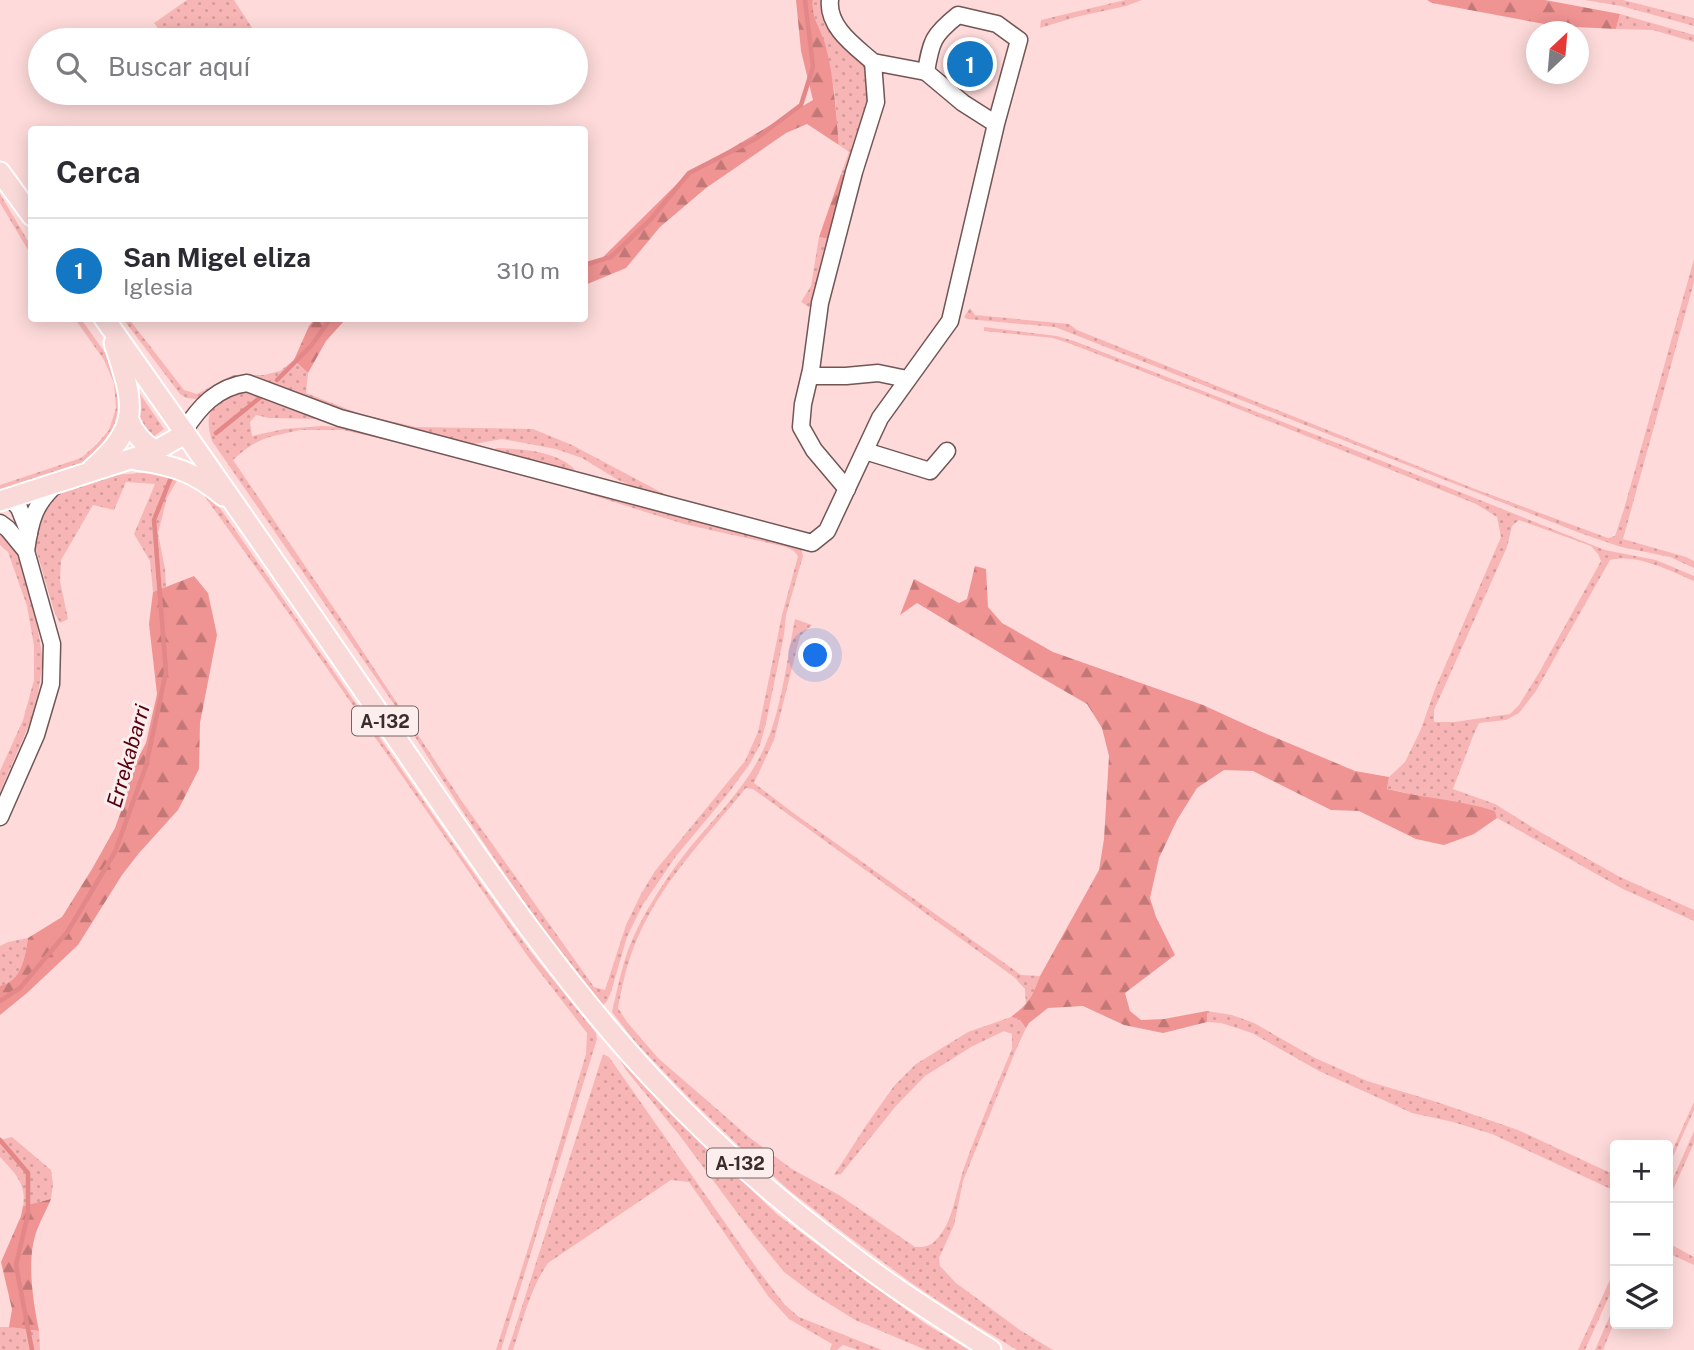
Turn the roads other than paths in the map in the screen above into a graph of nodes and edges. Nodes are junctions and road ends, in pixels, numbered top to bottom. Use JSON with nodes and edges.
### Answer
{"nodes":[{"id":1,"x":830,"y":0,"type":"edge"},
{"id":2,"x":873,"y":62,"type":"junction"},
{"id":3,"x":926,"y":72,"type":"junction"},
{"id":4,"x":996,"y":124,"type":"junction"},
{"id":5,"x":0,"y":172,"type":"edge"},
{"id":6,"x":28,"y":210,"type":"edge"},
{"id":7,"x":107,"y":322,"type":"edge"},
{"id":8,"x":810,"y":376,"type":"junction"},
{"id":9,"x":907,"y":379,"type":"junction"},
{"id":10,"x":129,"y":420,"type":"junction"},
{"id":11,"x":184,"y":431,"type":"junction"},
{"id":12,"x":155,"y":451,"type":"junction"},
{"id":13,"x":865,"y":451,"type":"junction"},
{"id":14,"x":947,"y":452,"type":"dead end"},
{"id":15,"x":132,"y":459,"type":"junction"},
{"id":16,"x":87,"y":473,"type":"junction"},
{"id":17,"x":60,"y":481,"type":"junction"},
{"id":18,"x":847,"y":489,"type":"junction"},
{"id":19,"x":5,"y":500,"type":"edge"},
{"id":20,"x":240,"y":511,"type":"junction"},
{"id":21,"x":0,"y":523,"type":"edge"},
{"id":22,"x":22,"y":535,"type":"junction"},
{"id":23,"x":0,"y":817,"type":"edge"},
{"id":24,"x":991,"y":1350,"type":"edge"}],
"edges":[{"from":1,"to":2,"type":"street"},
{"from":2,"to":3,"type":"street"},
{"from":2,"to":8,"type":"street"},
{"from":3,"to":4,"type":"street"},
{"from":3,"to":4,"type":"street"},
{"from":4,"to":9,"type":"street"},
{"from":5,"to":6,"type":"main road"},
{"from":7,"to":10,"type":"main road"},
{"from":7,"to":11,"type":"main road","number":"A-132"},
{"from":8,"to":9,"type":"street"},
{"from":8,"to":18,"type":"street"},
{"from":9,"to":13,"type":"street"},
{"from":10,"to":12,"type":"main road"},
{"from":10,"to":16,"type":"main road"},
{"from":11,"to":12,"type":"main road"},
{"from":11,"to":18,"type":"street"},
{"from":11,"to":20,"type":"main road","number":"A-132"},
{"from":12,"to":15,"type":"main road"},
{"from":13,"to":14,"type":"street"},
{"from":13,"to":18,"type":"street"},
{"from":15,"to":16,"type":"main road"},
{"from":15,"to":20,"type":"main road"},
{"from":16,"to":17,"type":"main road"},
{"from":17,"to":19,"type":"main road"},
{"from":17,"to":22,"type":"street"},
{"from":19,"to":22,"type":"street"},
{"from":20,"to":24,"type":"main road","number":"A-132"},
{"from":21,"to":22,"type":"street"},
{"from":22,"to":23,"type":"street"}]}
